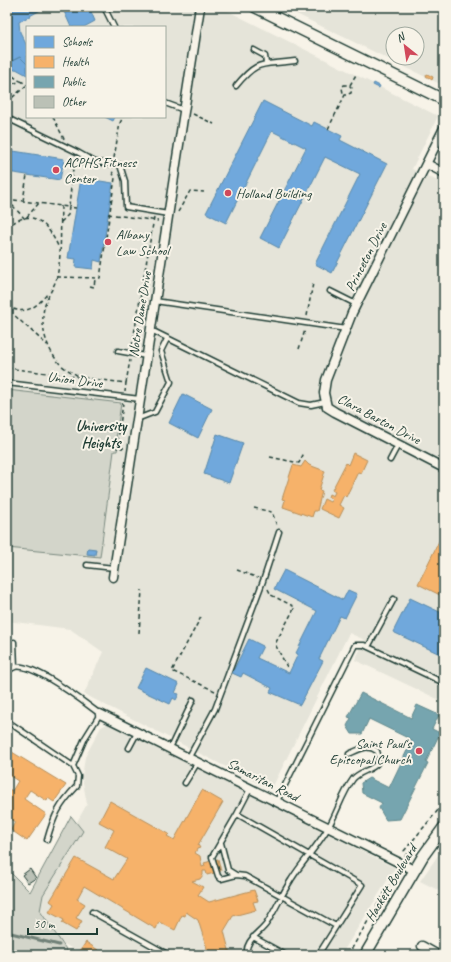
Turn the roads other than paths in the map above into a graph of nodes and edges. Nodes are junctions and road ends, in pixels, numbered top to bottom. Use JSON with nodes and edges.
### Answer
{"nodes":[{"id":1,"x":104,"y":7,"type":"edge"},
{"id":2,"x":200,"y":7,"type":"edge"},
{"id":3,"x":255,"y":7,"type":"edge"},
{"id":4,"x":114,"y":26,"type":"edge"},
{"id":5,"x":254,"y":50,"type":"dead end"},
{"id":6,"x":295,"y":61,"type":"dead end"},
{"id":7,"x":266,"y":63,"type":"junction"},
{"id":8,"x":236,"y":86,"type":"dead end"},
{"id":9,"x":444,"y":100,"type":"edge"},
{"id":10,"x":166,"y":103,"type":"edge"},
{"id":11,"x":184,"y":110,"type":"junction"},
{"id":12,"x":7,"y":118,"type":"edge"},
{"id":13,"x":444,"y":128,"type":"edge"},
{"id":14,"x":426,"y":164,"type":"junction"},
{"id":15,"x":444,"y":173,"type":"edge"},
{"id":16,"x":168,"y":214,"type":"junction"},
{"id":17,"x":330,"y":291,"type":"dead end"},
{"id":18,"x":155,"y":301,"type":"junction"},
{"id":19,"x":356,"y":304,"type":"junction"},
{"id":20,"x":150,"y":329,"type":"junction"},
{"id":21,"x":346,"y":329,"type":"junction"},
{"id":22,"x":167,"y":338,"type":"junction"},
{"id":23,"x":118,"y":351,"type":"dead end"},
{"id":24,"x":146,"y":356,"type":"junction"},
{"id":25,"x":7,"y":383,"type":"edge"},
{"id":26,"x":140,"y":399,"type":"junction"},
{"id":27,"x":325,"y":402,"type":"junction"},
{"id":28,"x":137,"y":419,"type":"junction"},
{"id":29,"x":398,"y":444,"type":"junction"},
{"id":30,"x":390,"y":460,"type":"dead end"},
{"id":31,"x":444,"y":468,"type":"edge"},
{"id":32,"x":279,"y":532,"type":"road end"},
{"id":33,"x":87,"y":565,"type":"dead end"},
{"id":34,"x":113,"y":572,"type":"joint"},
{"id":35,"x":394,"y":599,"type":"dead end"},
{"id":36,"x":7,"y":644,"type":"edge"},
{"id":37,"x":368,"y":647,"type":"junction"},
{"id":38,"x":15,"y":667,"type":"junction"},
{"id":39,"x":7,"y":672,"type":"edge"},
{"id":40,"x":444,"y":683,"type":"edge"},
{"id":41,"x":193,"y":700,"type":"dead end"},
{"id":42,"x":100,"y":714,"type":"junction"},
{"id":43,"x":7,"y":721,"type":"edge"},
{"id":44,"x":137,"y":732,"type":"junction"},
{"id":45,"x":129,"y":748,"type":"dead end"},
{"id":46,"x":170,"y":748,"type":"junction"},
{"id":47,"x":349,"y":754,"type":"dead end"},
{"id":48,"x":189,"y":757,"type":"junction"},
{"id":49,"x":198,"y":762,"type":"junction"},
{"id":50,"x":74,"y":766,"type":"junction"},
{"id":51,"x":186,"y":783,"type":"dead end"},
{"id":52,"x":251,"y":788,"type":"junction"},
{"id":53,"x":277,"y":801,"type":"junction"},
{"id":54,"x":237,"y":814,"type":"junction"},
{"id":55,"x":444,"y":827,"type":"edge"},
{"id":56,"x":328,"y":828,"type":"junction"},
{"id":57,"x":47,"y":840,"type":"dead end"},
{"id":58,"x":221,"y":842,"type":"junction"},
{"id":59,"x":311,"y":854,"type":"junction"},
{"id":60,"x":414,"y":870,"type":"junction"},
{"id":61,"x":236,"y":875,"type":"junction"},
{"id":62,"x":281,"y":896,"type":"junction"},
{"id":63,"x":92,"y":912,"type":"dead end"},
{"id":64,"x":336,"y":926,"type":"junction"},
{"id":65,"x":253,"y":937,"type":"junction"},
{"id":66,"x":422,"y":946,"type":"dead end"},
{"id":67,"x":169,"y":955,"type":"edge"},
{"id":68,"x":247,"y":955,"type":"edge"},
{"id":69,"x":286,"y":955,"type":"edge"},
{"id":70,"x":318,"y":955,"type":"edge"},
{"id":71,"x":365,"y":955,"type":"edge"},
{"id":72,"x":438,"y":955,"type":"edge"}],
"edges":[{"from":1,"to":4,"type":"lane"},
{"from":2,"to":11,"type":"street","name":"Notre Dame Drive"},
{"from":3,"to":9,"type":"street"},
{"from":5,"to":7,"type":"lane"},
{"from":6,"to":7,"type":"lane"},
{"from":7,"to":8,"type":"lane"},
{"from":10,"to":11,"type":"lane"},
{"from":11,"to":16,"type":"street","name":"Notre Dame Drive"},
{"from":12,"to":16,"type":"lane"},
{"from":13,"to":14,"type":"street","name":"Princeton Drive"},
{"from":14,"to":15,"type":"street"},
{"from":14,"to":19,"type":"street","name":"Princeton Drive"},
{"from":16,"to":18,"type":"street","name":"Notre Dame Drive"},
{"from":17,"to":19,"type":"lane"},
{"from":18,"to":20,"type":"street","name":"Notre Dame Drive"},
{"from":18,"to":21,"type":"lane"},
{"from":19,"to":21,"type":"street","name":"Princeton Drive"},
{"from":20,"to":22,"type":"lane"},
{"from":20,"to":24,"type":"street","name":"Notre Dame Drive"},
{"from":21,"to":27,"type":"street","name":"Princeton Drive"},
{"from":22,"to":27,"type":"lane"},
{"from":22,"to":28,"type":"lane"},
{"from":23,"to":24,"type":"lane"},
{"from":24,"to":26,"type":"street","name":"Notre Dame Drive"},
{"from":25,"to":26,"type":"lane","name":"Union Drive"},
{"from":26,"to":28,"type":"street","name":"Notre Dame Drive"},
{"from":27,"to":29,"type":"street","name":"Clara Barton Drive"},
{"from":28,"to":34,"type":"street","name":"Notre Dame Drive"},
{"from":29,"to":30,"type":"lane"},
{"from":29,"to":31,"type":"street","name":"Clara Barton Drive"},
{"from":32,"to":48,"type":"lane"},
{"from":33,"to":34,"type":"lane"},
{"from":35,"to":37,"type":"lane"},
{"from":36,"to":38,"type":"lane"},
{"from":37,"to":40,"type":"lane"},
{"from":37,"to":53,"type":"lane"},
{"from":38,"to":39,"type":"lane"},
{"from":38,"to":42,"type":"lane"},
{"from":41,"to":46,"type":"lane"},
{"from":42,"to":44,"type":"street","name":"Samaritan Road"},
{"from":42,"to":50,"type":"lane"},
{"from":43,"to":50,"type":"lane"},
{"from":44,"to":45,"type":"lane"},
{"from":44,"to":46,"type":"street","name":"Samaritan Road"},
{"from":46,"to":48,"type":"street","name":"Samaritan Road"},
{"from":47,"to":56,"type":"lane"},
{"from":48,"to":49,"type":"street","name":"Samaritan Road"},
{"from":49,"to":51,"type":"lane"},
{"from":49,"to":52,"type":"street","name":"Samaritan Road"},
{"from":50,"to":57,"type":"lane"},
{"from":52,"to":53,"type":"street","name":"Samaritan Road"},
{"from":52,"to":54,"type":"lane"},
{"from":53,"to":56,"type":"street","name":"Samaritan Road"},
{"from":54,"to":58,"type":"lane"},
{"from":54,"to":59,"type":"lane"},
{"from":55,"to":60,"type":"street","name":"Hackett Boulevard"},
{"from":56,"to":59,"type":"lane"},
{"from":56,"to":60,"type":"street","name":"Samaritan Road"},
{"from":58,"to":61,"type":"lane"},
{"from":58,"to":61,"type":"lane"},
{"from":59,"to":62,"type":"lane"},
{"from":59,"to":64,"type":"lane"},
{"from":60,"to":71,"type":"street","name":"Hackett Boulevard"},
{"from":61,"to":62,"type":"lane"},
{"from":62,"to":64,"type":"lane"},
{"from":62,"to":65,"type":"lane"},
{"from":63,"to":67,"type":"lane"},
{"from":64,"to":70,"type":"lane"},
{"from":65,"to":68,"type":"lane"},
{"from":65,"to":69,"type":"lane"},
{"from":66,"to":72,"type":"street"}]}
